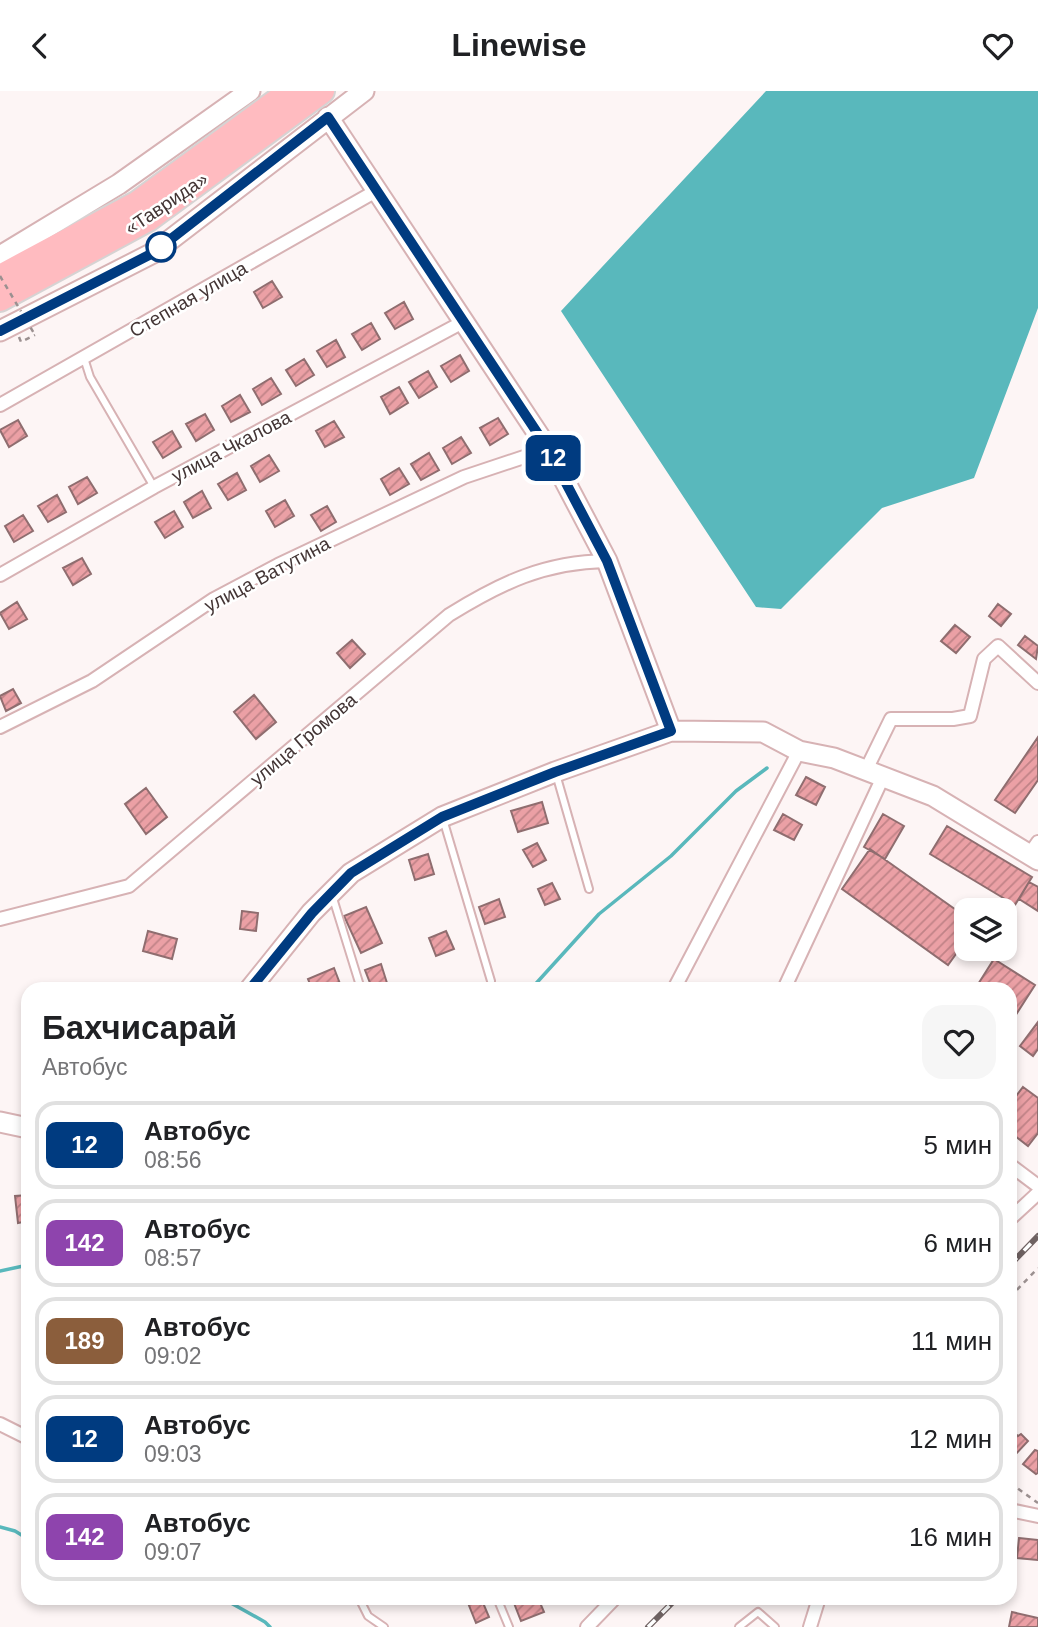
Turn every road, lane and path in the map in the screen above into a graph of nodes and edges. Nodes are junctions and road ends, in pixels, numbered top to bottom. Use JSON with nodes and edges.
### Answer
{"nodes":[{"id":1,"x":250,"y":91,"type":"edge"},
{"id":2,"x":290,"y":91,"type":"edge"},
{"id":3,"x":322,"y":91,"type":"edge"},
{"id":4,"x":364,"y":91,"type":"edge"},
{"id":5,"x":328,"y":117,"type":"junction"},
{"id":6,"x":376,"y":191,"type":"junction"},
{"id":7,"x":0,"y":256,"type":"edge"},
{"id":8,"x":0,"y":277,"type":"edge"},
{"id":9,"x":0,"y":299,"type":"edge"},
{"id":10,"x":463,"y":322,"type":"junction"},
{"id":11,"x":0,"y":331,"type":"edge"},
{"id":12,"x":35,"y":335,"type":"dead end"},
{"id":13,"x":84,"y":358,"type":"junction"},
{"id":14,"x":0,"y":405,"type":"edge"},
{"id":15,"x":548,"y":449,"type":"junction"},
{"id":16,"x":154,"y":487,"type":"junction"},
{"id":17,"x":607,"y":561,"type":"junction"},
{"id":18,"x":0,"y":575,"type":"edge"},
{"id":19,"x":1038,"y":683,"type":"edge"},
{"id":20,"x":0,"y":727,"type":"edge"},
{"id":21,"x":671,"y":731,"type":"junction"},
{"id":22,"x":799,"y":751,"type":"junction"},
{"id":23,"x":555,"y":772,"type":"junction"},
{"id":24,"x":875,"y":773,"type":"junction"},
{"id":25,"x":442,"y":817,"type":"junction"},
{"id":26,"x":1035,"y":852,"type":"edge"},
{"id":27,"x":589,"y":889,"type":"dead end"},
{"id":28,"x":331,"y":894,"type":"junction"},
{"id":29,"x":0,"y":919,"type":"edge"},
{"id":30,"x":491,"y":981,"type":"dead end"},
{"id":31,"x":256,"y":982,"type":"edge"},
{"id":32,"x":359,"y":982,"type":"edge"},
{"id":33,"x":678,"y":982,"type":"edge"},
{"id":34,"x":787,"y":982,"type":"edge"},
{"id":35,"x":0,"y":1122,"type":"edge"},
{"id":36,"x":21,"y":1126,"type":"edge"},
{"id":37,"x":1017,"y":1170,"type":"edge"},
{"id":38,"x":1038,"y":1186,"type":"edge"},
{"id":39,"x":1038,"y":1193,"type":"edge"},
{"id":40,"x":1017,"y":1212,"type":"edge"},
{"id":41,"x":1038,"y":1268,"type":"edge"},
{"id":42,"x":1017,"y":1290,"type":"edge"},
{"id":43,"x":0,"y":1424,"type":"edge"},
{"id":44,"x":21,"y":1434,"type":"edge"},
{"id":45,"x":1017,"y":1488,"type":"edge"},
{"id":46,"x":1038,"y":1503,"type":"edge"},
{"id":47,"x":1017,"y":1512,"type":"edge"},
{"id":48,"x":1038,"y":1516,"type":"edge"},
{"id":49,"x":362,"y":1605,"type":"edge"},
{"id":50,"x":500,"y":1605,"type":"edge"},
{"id":51,"x":607,"y":1605,"type":"edge"},
{"id":52,"x":816,"y":1605,"type":"edge"},
{"id":53,"x":384,"y":1627,"type":"edge"},
{"id":54,"x":509,"y":1627,"type":"edge"},
{"id":55,"x":587,"y":1627,"type":"edge"},
{"id":56,"x":739,"y":1627,"type":"edge"},
{"id":57,"x":775,"y":1627,"type":"edge"},
{"id":58,"x":810,"y":1627,"type":"edge"}],
"edges":[{"from":1,"to":7,"type":"main road"},
{"from":2,"to":8,"type":"highway","name":"«Таврида»"},
{"from":3,"to":9,"type":"highway","name":"«Таврида»"},
{"from":4,"to":5,"type":"main road"},
{"from":5,"to":6,"type":"main road"},
{"from":5,"to":11,"type":"main road"},
{"from":6,"to":10,"type":"main road"},
{"from":6,"to":13,"type":"street","name":"Степная улица"},
{"from":8,"to":12,"type":"path","bridge":true},
{"from":10,"to":15,"type":"main road"},
{"from":10,"to":16,"type":"street","name":"улица Чкалова"},
{"from":13,"to":14,"type":"street","name":"Степная улица"},
{"from":13,"to":16,"type":"lane"},
{"from":15,"to":17,"type":"main road"},
{"from":15,"to":20,"type":"street","name":"улица Ватутина"},
{"from":16,"to":18,"type":"street","name":"улица Чкалова"},
{"from":17,"to":21,"type":"main road"},
{"from":17,"to":29,"type":"street","name":"улица Громова"},
{"from":19,"to":24,"type":"street"},
{"from":21,"to":22,"type":"main road"},
{"from":21,"to":23,"type":"main road"},
{"from":22,"to":24,"type":"main road"},
{"from":22,"to":33,"type":"street"},
{"from":23,"to":25,"type":"main road"},
{"from":23,"to":27,"type":"lane"},
{"from":24,"to":26,"type":"main road"},
{"from":24,"to":34,"type":"street"},
{"from":25,"to":28,"type":"main road"},
{"from":25,"to":30,"type":"lane"},
{"from":28,"to":31,"type":"main road"},
{"from":28,"to":32,"type":"lane"},
{"from":35,"to":36,"type":"main road"},
{"from":37,"to":38,"type":"street"},
{"from":39,"to":40,"type":"street"},
{"from":41,"to":42,"type":"path"},
{"from":43,"to":44,"type":"street"},
{"from":45,"to":46,"type":"path"},
{"from":47,"to":48,"type":"street"},
{"from":49,"to":53,"type":"lane"},
{"from":50,"to":54,"type":"lane"},
{"from":51,"to":55,"type":"street"},
{"from":52,"to":58,"type":"street"},
{"from":56,"to":57,"type":"lane"}]}
